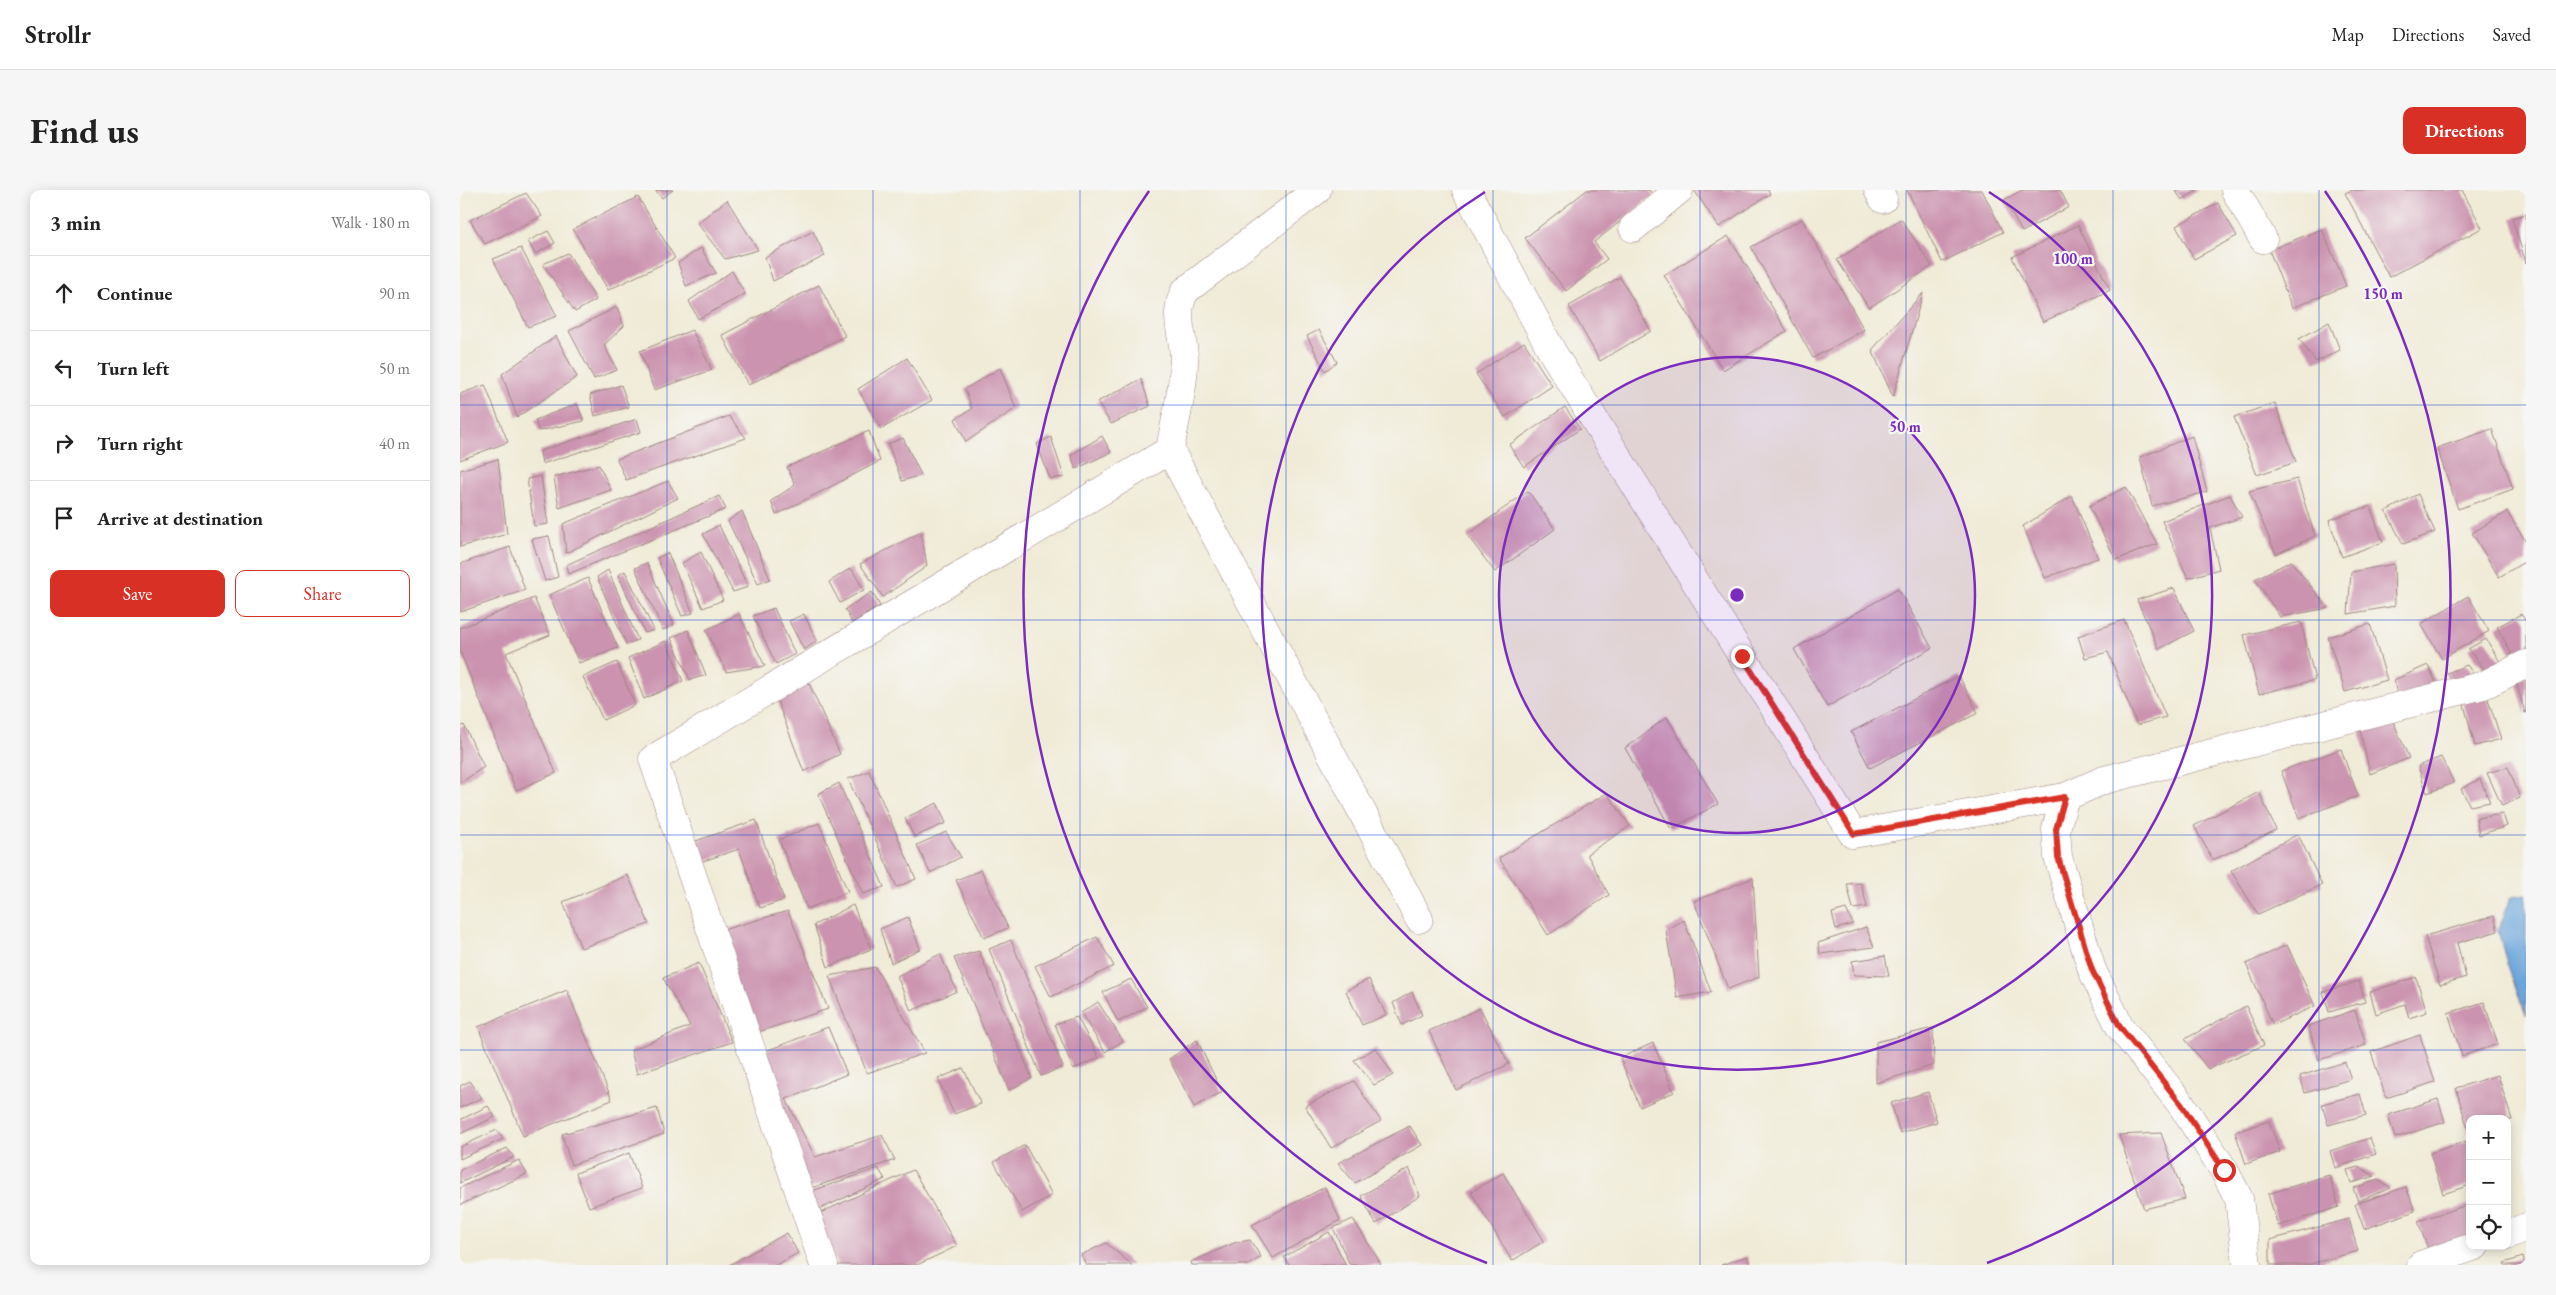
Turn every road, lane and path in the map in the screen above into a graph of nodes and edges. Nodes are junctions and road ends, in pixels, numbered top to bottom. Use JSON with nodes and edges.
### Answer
{"nodes":[{"id":1,"x":1317,"y":190,"type":"edge"},
{"id":2,"x":1466,"y":190,"type":"edge"},
{"id":3,"x":1679,"y":190,"type":"edge"},
{"id":4,"x":2235,"y":190,"type":"edge"},
{"id":5,"x":1633,"y":228,"type":"dead end"},
{"id":6,"x":2263,"y":239,"type":"dead end"},
{"id":7,"x":1170,"y":450,"type":"junction"},
{"id":8,"x":2526,"y":664,"type":"edge"},
{"id":9,"x":2065,"y":797,"type":"junction"},
{"id":10,"x":1419,"y":919,"type":"dead end"},
{"id":11,"x":2526,"y":1227,"type":"edge"},
{"id":12,"x":2511,"y":1233,"type":"edge"},
{"id":13,"x":2466,"y":1249,"type":"edge"},
{"id":14,"x":824,"y":1265,"type":"edge"},
{"id":15,"x":2247,"y":1265,"type":"edge"},
{"id":16,"x":2421,"y":1265,"type":"edge"}],
"edges":[{"from":1,"to":7,"type":"street"},
{"from":2,"to":9,"type":"street"},
{"from":3,"to":5,"type":"street"},
{"from":4,"to":6,"type":"street"},
{"from":7,"to":10,"type":"street"},
{"from":7,"to":14,"type":"street"},
{"from":8,"to":9,"type":"street"},
{"from":9,"to":15,"type":"street"},
{"from":11,"to":12,"type":"street"},
{"from":13,"to":16,"type":"street"}]}
